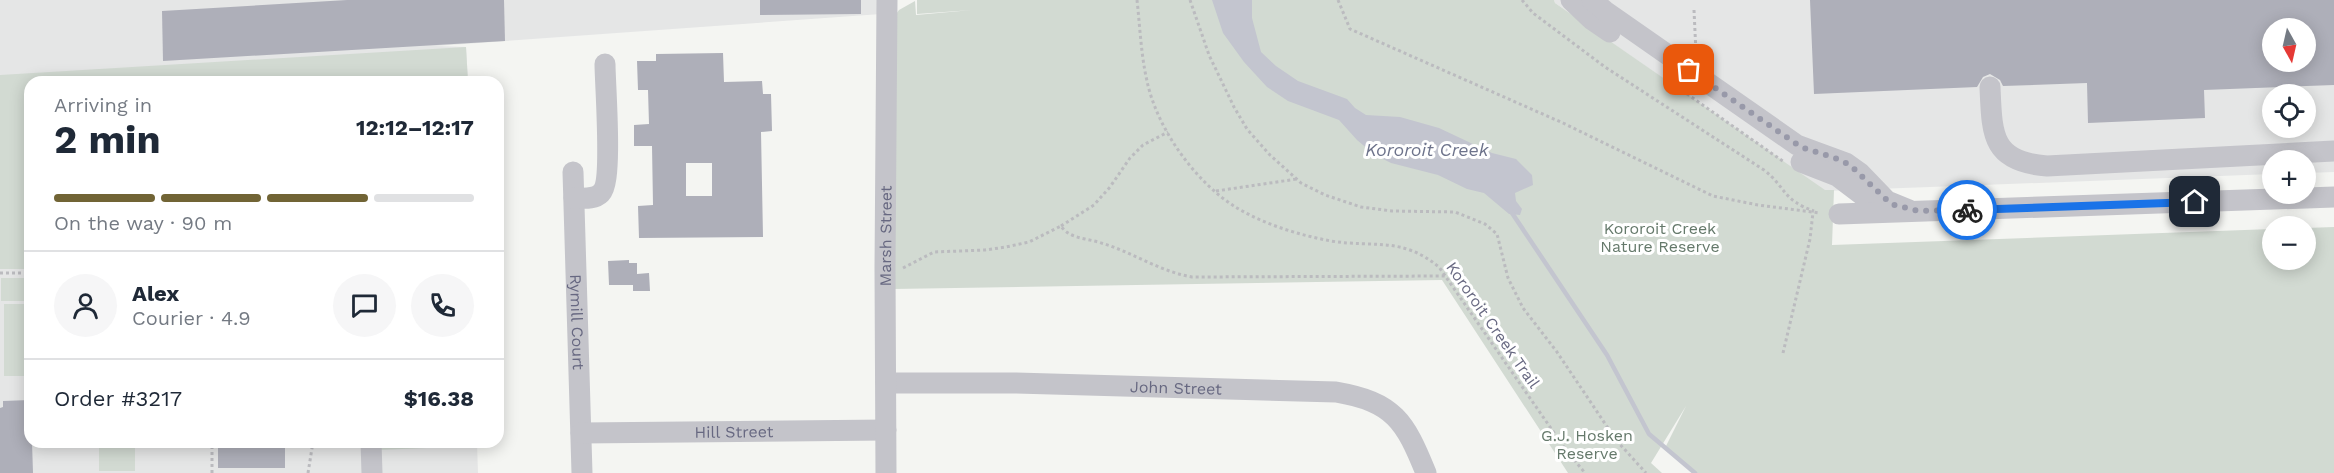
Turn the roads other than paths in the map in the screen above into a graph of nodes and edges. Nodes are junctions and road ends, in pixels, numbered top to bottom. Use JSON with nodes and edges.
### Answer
{"nodes":[{"id":1,"x":887,"y":0,"type":"edge"},
{"id":2,"x":1585,"y":3,"type":"edge"},
{"id":3,"x":604,"y":64,"type":"dead end"},
{"id":4,"x":1990,"y":87,"type":"dead end"},
{"id":5,"x":2334,"y":151,"type":"edge"},
{"id":6,"x":573,"y":172,"type":"dead end"},
{"id":7,"x":2334,"y":197,"type":"edge"},
{"id":8,"x":574,"y":198,"type":"junction"},
{"id":9,"x":1918,"y":211,"type":"junction"},
{"id":10,"x":1894,"y":212,"type":"junction"},
{"id":11,"x":1829,"y":214,"type":"road end"},
{"id":12,"x":886,"y":382,"type":"junction"},
{"id":13,"x":886,"y":430,"type":"junction"},
{"id":14,"x":581,"y":433,"type":"junction"},
{"id":15,"x":370,"y":448,"type":"edge"},
{"id":16,"x":372,"y":473,"type":"edge"},
{"id":17,"x":582,"y":473,"type":"edge"},
{"id":18,"x":886,"y":473,"type":"edge"},
{"id":19,"x":1426,"y":473,"type":"edge"}],
"edges":[{"from":1,"to":12,"type":"street","name":"Marsh Street"},
{"from":2,"to":9,"type":"street"},
{"from":2,"to":10,"type":"street"},
{"from":3,"to":8,"type":"street"},
{"from":4,"to":5,"type":"street"},
{"from":6,"to":8,"type":"street","name":"Rymill Court"},
{"from":7,"to":9,"type":"street"},
{"from":8,"to":14,"type":"street","name":"Rymill Court"},
{"from":9,"to":10,"type":"street"},
{"from":10,"to":11,"type":"street"},
{"from":12,"to":13,"type":"street","name":"Marsh Street"},
{"from":12,"to":19,"type":"street","name":"John Street"},
{"from":13,"to":14,"type":"street","name":"Hill Street"},
{"from":13,"to":18,"type":"street","name":"Marsh Street"},
{"from":14,"to":17,"type":"street","name":"Rymill Court"},
{"from":15,"to":16,"type":"street"}]}
